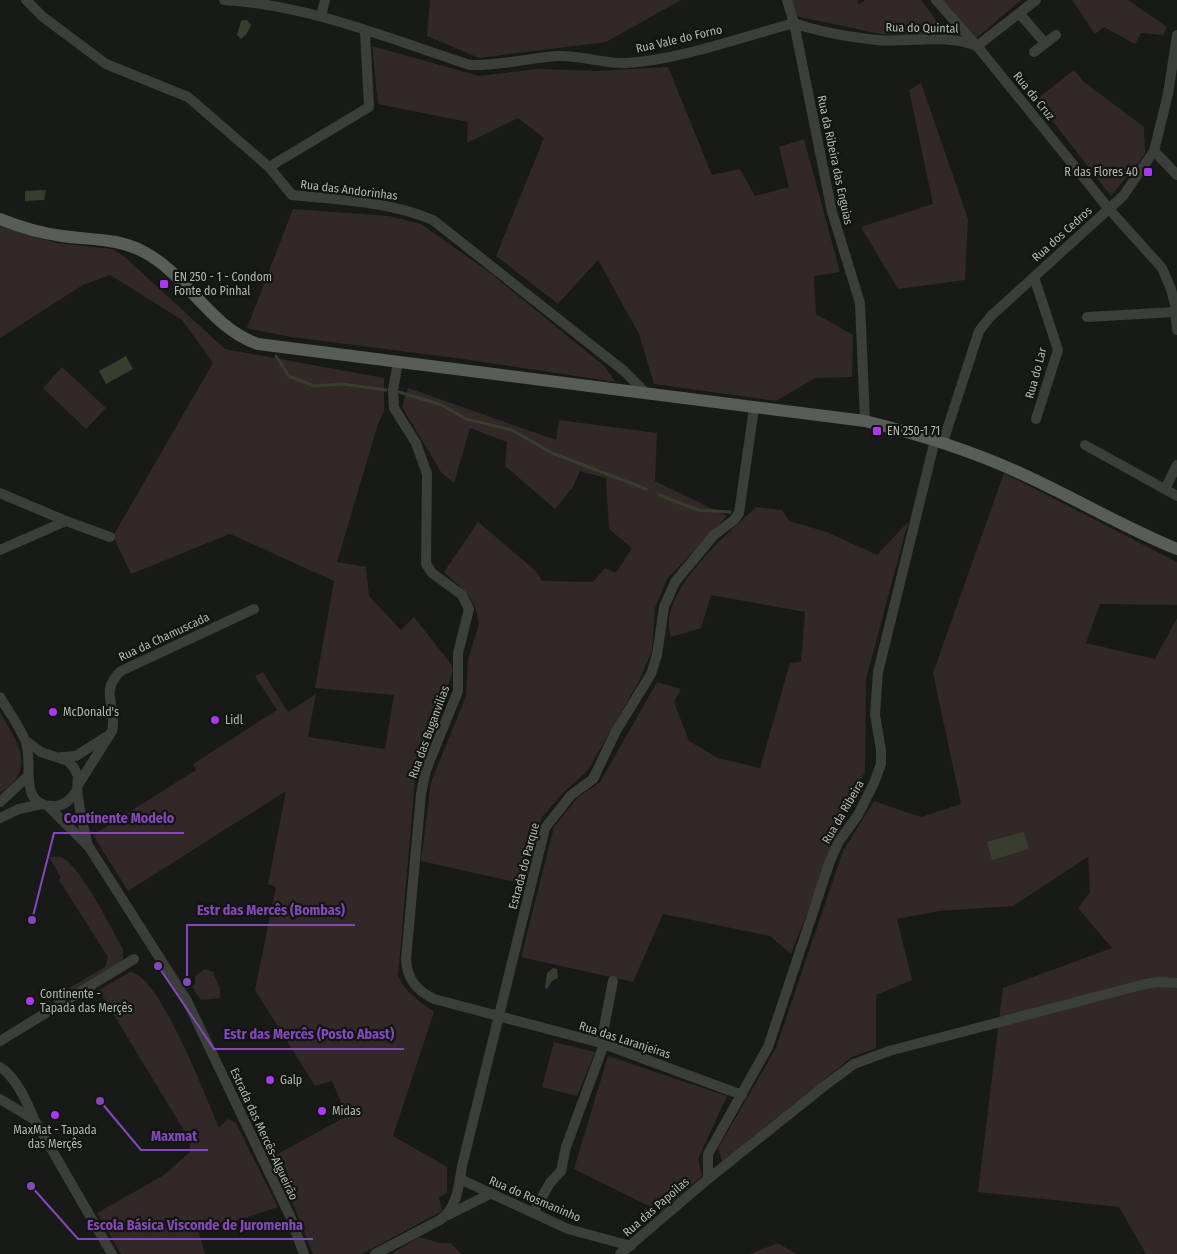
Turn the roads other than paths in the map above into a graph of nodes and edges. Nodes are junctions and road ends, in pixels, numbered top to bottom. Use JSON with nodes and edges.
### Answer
{"nodes":[{"id":1,"x":26,"y":0,"type":"edge"},
{"id":2,"x":224,"y":0,"type":"edge"},
{"id":3,"x":325,"y":0,"type":"edge"},
{"id":4,"x":787,"y":0,"type":"edge"},
{"id":5,"x":936,"y":0,"type":"edge"},
{"id":6,"x":1036,"y":0,"type":"edge"},
{"id":7,"x":1019,"y":13,"type":"junction"},
{"id":8,"x":321,"y":16,"type":"junction"},
{"id":9,"x":794,"y":23,"type":"junction"},
{"id":10,"x":365,"y":31,"type":"junction"},
{"id":11,"x":1056,"y":35,"type":"dead end"},
{"id":12,"x":1177,"y":35,"type":"edge"},
{"id":13,"x":1045,"y":43,"type":"junction"},
{"id":14,"x":977,"y":46,"type":"junction"},
{"id":15,"x":1034,"y":52,"type":"dead end"},
{"id":16,"x":1168,"y":94,"type":"junction"},
{"id":17,"x":1177,"y":104,"type":"edge"},
{"id":18,"x":1154,"y":151,"type":"junction"},
{"id":19,"x":269,"y":167,"type":"junction"},
{"id":20,"x":1177,"y":175,"type":"edge"},
{"id":21,"x":1110,"y":209,"type":"junction"},
{"id":22,"x":0,"y":219,"type":"edge"},
{"id":23,"x":1034,"y":277,"type":"junction"},
{"id":24,"x":1176,"y":313,"type":"edge"},
{"id":25,"x":1088,"y":317,"type":"dead end"},
{"id":26,"x":1177,"y":330,"type":"edge"},
{"id":27,"x":398,"y":362,"type":"junction"},
{"id":28,"x":645,"y":392,"type":"junction"},
{"id":29,"x":754,"y":408,"type":"junction"},
{"id":30,"x":1036,"y":419,"type":"dead end"},
{"id":31,"x":865,"y":420,"type":"junction"},
{"id":32,"x":939,"y":441,"type":"junction"},
{"id":33,"x":1085,"y":445,"type":"dead end"},
{"id":34,"x":1177,"y":465,"type":"edge"},
{"id":35,"x":1165,"y":490,"type":"junction"},
{"id":36,"x":0,"y":493,"type":"edge"},
{"id":37,"x":1177,"y":496,"type":"edge"},
{"id":38,"x":66,"y":521,"type":"junction"},
{"id":39,"x":110,"y":537,"type":"dead end"},
{"id":40,"x":1177,"y":549,"type":"edge"},
{"id":41,"x":0,"y":550,"type":"edge"},
{"id":42,"x":254,"y":609,"type":"dead end"},
{"id":43,"x":0,"y":697,"type":"edge"},
{"id":44,"x":110,"y":735,"type":"junction"},
{"id":45,"x":26,"y":741,"type":"junction"},
{"id":46,"x":57,"y":757,"type":"junction"},
{"id":47,"x":29,"y":774,"type":"junction"},
{"id":48,"x":77,"y":787,"type":"junction"},
{"id":49,"x":0,"y":802,"type":"edge"},
{"id":50,"x":45,"y":805,"type":"junction"},
{"id":51,"x":0,"y":818,"type":"edge"},
{"id":52,"x":88,"y":847,"type":"junction"},
{"id":53,"x":134,"y":959,"type":"dead end"},
{"id":54,"x":613,"y":981,"type":"dead end"},
{"id":55,"x":1177,"y":983,"type":"edge"},
{"id":56,"x":498,"y":1018,"type":"junction"},
{"id":57,"x":2,"y":1042,"type":"edge"},
{"id":58,"x":602,"y":1043,"type":"junction"},
{"id":59,"x":0,"y":1067,"type":"edge"},
{"id":60,"x":742,"y":1094,"type":"junction"},
{"id":61,"x":0,"y":1099,"type":"edge"},
{"id":62,"x":34,"y":1120,"type":"junction"},
{"id":63,"x":460,"y":1179,"type":"junction"},
{"id":64,"x":708,"y":1179,"type":"junction"},
{"id":65,"x":490,"y":1194,"type":"junction"},
{"id":66,"x":533,"y":1214,"type":"junction"},
{"id":67,"x":448,"y":1215,"type":"junction"},
{"id":68,"x":630,"y":1246,"type":"junction"},
{"id":69,"x":112,"y":1254,"type":"edge"},
{"id":70,"x":304,"y":1254,"type":"edge"},
{"id":71,"x":375,"y":1254,"type":"edge"},
{"id":72,"x":620,"y":1254,"type":"edge"}],
"edges":[{"from":1,"to":19,"type":"street","name":"Rua das Andorinhas"},
{"from":2,"to":8,"type":"street","name":"Rua Vale do Forno"},
{"from":3,"to":8,"type":"street"},
{"from":4,"to":9,"type":"street","name":"Rua da Ribeira das Enguias"},
{"from":5,"to":14,"type":"street","name":"Rua da Cruz"},
{"from":6,"to":7,"type":"street"},
{"from":7,"to":13,"type":"street"},
{"from":7,"to":14,"type":"street"},
{"from":8,"to":10,"type":"street","name":"Rua Vale do Forno"},
{"from":9,"to":10,"type":"street","name":"Rua Vale do Forno"},
{"from":9,"to":14,"type":"street","name":"Rua do Quintal"},
{"from":9,"to":31,"type":"street","name":"Rua da Ribeira das Enguias"},
{"from":10,"to":19,"type":"street"},
{"from":11,"to":13,"type":"street"},
{"from":12,"to":16,"type":"street","name":"Rua dos Cedros"},
{"from":13,"to":15,"type":"street"},
{"from":14,"to":21,"type":"street","name":"Rua da Cruz"},
{"from":16,"to":17,"type":"street"},
{"from":16,"to":18,"type":"street","name":"Rua dos Cedros"},
{"from":18,"to":20,"type":"street"},
{"from":18,"to":21,"type":"street","name":"Rua dos Cedros"},
{"from":19,"to":28,"type":"street","name":"Rua das Andorinhas"},
{"from":21,"to":23,"type":"street","name":"Rua dos Cedros"},
{"from":21,"to":24,"type":"street","name":"Rua da Cruz"},
{"from":22,"to":27,"type":"main road"},
{"from":23,"to":30,"type":"street","name":"Rua do Lar"},
{"from":23,"to":32,"type":"street","name":"Rua dos Cedros"},
{"from":24,"to":25,"type":"street"},
{"from":24,"to":26,"type":"street","name":"Rua da Cruz"},
{"from":27,"to":28,"type":"main road"},
{"from":27,"to":56,"type":"street","name":"Rua das Buganvílias"},
{"from":28,"to":29,"type":"main road"},
{"from":29,"to":31,"type":"main road"},
{"from":29,"to":56,"type":"street","name":"Estrada do Parque"},
{"from":31,"to":32,"type":"main road"},
{"from":32,"to":40,"type":"main road"},
{"from":32,"to":60,"type":"street","name":"Rua da Ribeira"},
{"from":33,"to":35,"type":"street"},
{"from":34,"to":35,"type":"street"},
{"from":35,"to":37,"type":"street"},
{"from":36,"to":38,"type":"street"},
{"from":38,"to":39,"type":"street"},
{"from":38,"to":41,"type":"street"},
{"from":42,"to":44,"type":"street","name":"Rua da Chamuscada"},
{"from":43,"to":45,"type":"street","name":"Estrada das Mercês-Algueirão"},
{"from":44,"to":46,"type":"street"},
{"from":44,"to":48,"type":"street","name":"Rua da Chamuscada"},
{"from":45,"to":46,"type":"street","name":"Estrada das Mercês-Algueirão"},
{"from":45,"to":47,"type":"street","name":"Estrada das Mercês-Algueirão"},
{"from":46,"to":47,"type":"street"},
{"from":46,"to":48,"type":"street","name":"Estrada das Mercês-Algueirão"},
{"from":47,"to":49,"type":"street"},
{"from":47,"to":50,"type":"street","name":"Estrada das Mercês-Algueirão"},
{"from":48,"to":50,"type":"street"},
{"from":48,"to":52,"type":"street","name":"Estrada das Mercês-Algueirão"},
{"from":50,"to":51,"type":"street"},
{"from":50,"to":52,"type":"street","name":"Estrada das Mercês-Algueirão"},
{"from":52,"to":70,"type":"street","name":"Estrada das Mercês-Algueirão"},
{"from":53,"to":57,"type":"street"},
{"from":54,"to":58,"type":"street"},
{"from":55,"to":64,"type":"street","name":"Rua das Papoilas"},
{"from":56,"to":58,"type":"street","name":"Rua das Laranjeiras"},
{"from":56,"to":63,"type":"street","name":"Estrada do Parque"},
{"from":58,"to":60,"type":"street","name":"Rua das Laranjeiras"},
{"from":58,"to":66,"type":"street"},
{"from":59,"to":62,"type":"street"},
{"from":60,"to":64,"type":"street","name":"Rua da Ribeira"},
{"from":61,"to":62,"type":"street"},
{"from":62,"to":69,"type":"street"},
{"from":63,"to":65,"type":"street","name":"Rua do Rosmaninho"},
{"from":63,"to":67,"type":"street","name":"Estrada do Parque"},
{"from":64,"to":68,"type":"street","name":"Rua das Papoilas"},
{"from":65,"to":66,"type":"street","name":"Rua do Rosmaninho"},
{"from":65,"to":67,"type":"street"},
{"from":66,"to":68,"type":"street","name":"Rua do Rosmaninho"},
{"from":67,"to":71,"type":"street"},
{"from":68,"to":72,"type":"street","name":"Rua das Papoilas"}]}
